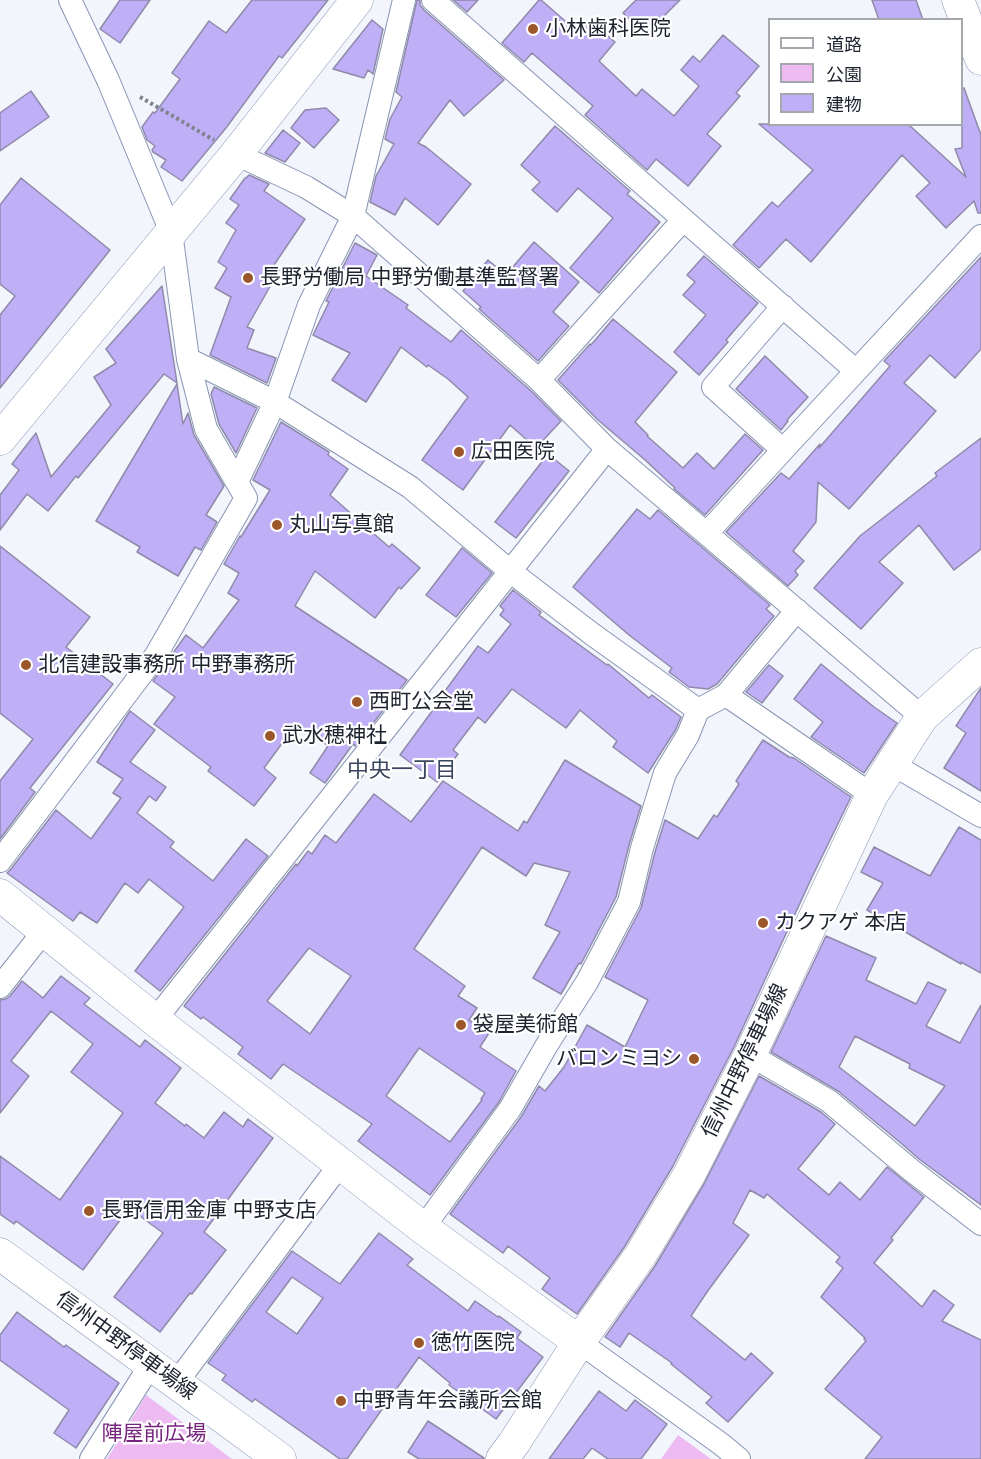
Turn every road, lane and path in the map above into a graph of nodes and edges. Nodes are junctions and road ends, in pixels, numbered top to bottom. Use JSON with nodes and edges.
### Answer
{"nodes":[{"id":1,"x":70,"y":0,"type":"edge"},
{"id":2,"x":357,"y":0,"type":"edge"},
{"id":3,"x":404,"y":0,"type":"edge"},
{"id":4,"x":433,"y":0,"type":"edge"},
{"id":5,"x":958,"y":0,"type":"edge"},
{"id":6,"x":981,"y":59,"type":"edge"},
{"id":7,"x":108,"y":80,"type":"junction"},
{"id":8,"x":236,"y":154,"type":"junction"},
{"id":9,"x":353,"y":216,"type":"junction"},
{"id":10,"x":683,"y":220,"type":"junction"},
{"id":11,"x":171,"y":232,"type":"junction"},
{"id":12,"x":981,"y":236,"type":"edge"},
{"id":13,"x":783,"y":306,"type":"junction"},
{"id":14,"x":188,"y":359,"type":"junction"},
{"id":15,"x":855,"y":370,"type":"junction"},
{"id":16,"x":539,"y":380,"type":"junction"},
{"id":17,"x":275,"y":402,"type":"junction"},
{"id":18,"x":0,"y":439,"type":"edge"},
{"id":19,"x":607,"y":449,"type":"junction"},
{"id":20,"x":783,"y":450,"type":"junction"},
{"id":21,"x":237,"y":482,"type":"junction"},
{"id":22,"x":707,"y":533,"type":"junction"},
{"id":23,"x":510,"y":571,"type":"junction"},
{"id":24,"x":797,"y":610,"type":"junction"},
{"id":25,"x":981,"y":664,"type":"edge"},
{"id":26,"x":726,"y":695,"type":"junction"},
{"id":27,"x":698,"y":710,"type":"junction"},
{"id":28,"x":922,"y":717,"type":"junction"},
{"id":29,"x":892,"y":764,"type":"junction"},
{"id":30,"x":872,"y":795,"type":"junction"},
{"id":31,"x":981,"y":816,"type":"edge"},
{"id":32,"x":0,"y":861,"type":"edge"},
{"id":33,"x":0,"y":895,"type":"edge"},
{"id":34,"x":44,"y":931,"type":"junction"},
{"id":35,"x":0,"y":987,"type":"edge"},
{"id":36,"x":155,"y":1020,"type":"junction"},
{"id":37,"x":750,"y":1055,"type":"junction"},
{"id":38,"x":341,"y":1163,"type":"junction"},
{"id":39,"x":981,"y":1224,"type":"edge"},
{"id":40,"x":423,"y":1228,"type":"junction"},
{"id":41,"x":1,"y":1258,"type":"edge"},
{"id":42,"x":579,"y":1342,"type":"junction"},
{"id":43,"x":151,"y":1364,"type":"junction"},
{"id":44,"x":177,"y":1382,"type":"junction"},
{"id":45,"x":91,"y":1459,"type":"edge"},
{"id":46,"x":280,"y":1459,"type":"edge"},
{"id":47,"x":502,"y":1459,"type":"edge"},
{"id":48,"x":739,"y":1459,"type":"edge"}],
"edges":[{"from":1,"to":7,"type":"street"},
{"from":2,"to":8,"type":"main road"},
{"from":3,"to":9,"type":"street"},
{"from":4,"to":10,"type":"street"},
{"from":5,"to":6,"type":"main road"},
{"from":7,"to":8,"type":"path"},
{"from":7,"to":11,"type":"street"},
{"from":8,"to":9,"type":"street"},
{"from":8,"to":11,"type":"main road"},
{"from":9,"to":16,"type":"street"},
{"from":9,"to":17,"type":"street"},
{"from":10,"to":13,"type":"street"},
{"from":10,"to":16,"type":"street"},
{"from":11,"to":14,"type":"street"},
{"from":11,"to":18,"type":"main road"},
{"from":12,"to":15,"type":"street"},
{"from":13,"to":15,"type":"street"},
{"from":13,"to":20,"type":"street"},
{"from":14,"to":17,"type":"street"},
{"from":14,"to":21,"type":"street"},
{"from":15,"to":20,"type":"street"},
{"from":16,"to":19,"type":"street"},
{"from":17,"to":21,"type":"street"},
{"from":17,"to":23,"type":"street"},
{"from":19,"to":22,"type":"street"},
{"from":19,"to":23,"type":"street"},
{"from":20,"to":22,"type":"street"},
{"from":21,"to":32,"type":"street"},
{"from":22,"to":24,"type":"street"},
{"from":23,"to":27,"type":"street"},
{"from":23,"to":36,"type":"street"},
{"from":24,"to":26,"type":"street"},
{"from":24,"to":28,"type":"street"},
{"from":25,"to":28,"type":"main road","name":"信州中野停車場線"},
{"from":26,"to":27,"type":"street"},
{"from":26,"to":30,"type":"street"},
{"from":27,"to":40,"type":"street"},
{"from":28,"to":29,"type":"main road","name":"信州中野停車場線"},
{"from":29,"to":30,"type":"main road","name":"信州中野停車場線"},
{"from":29,"to":31,"type":"street"},
{"from":30,"to":37,"type":"main road","name":"信州中野停車場線"},
{"from":33,"to":34,"type":"main road"},
{"from":34,"to":35,"type":"street"},
{"from":34,"to":36,"type":"main road"},
{"from":36,"to":38,"type":"main road"},
{"from":37,"to":39,"type":"street"},
{"from":37,"to":42,"type":"main road","name":"信州中野停車場線"},
{"from":38,"to":40,"type":"main road"},
{"from":38,"to":44,"type":"street"},
{"from":40,"to":42,"type":"main road"},
{"from":41,"to":43,"type":"main road","name":"信州中野停車場線"},
{"from":42,"to":47,"type":"main road","name":"信州中野停車場線"},
{"from":42,"to":48,"type":"street"},
{"from":43,"to":44,"type":"main road","name":"信州中野停車場線"},
{"from":43,"to":45,"type":"street"},
{"from":44,"to":46,"type":"main road","name":"信州中野停車場線"}]}
